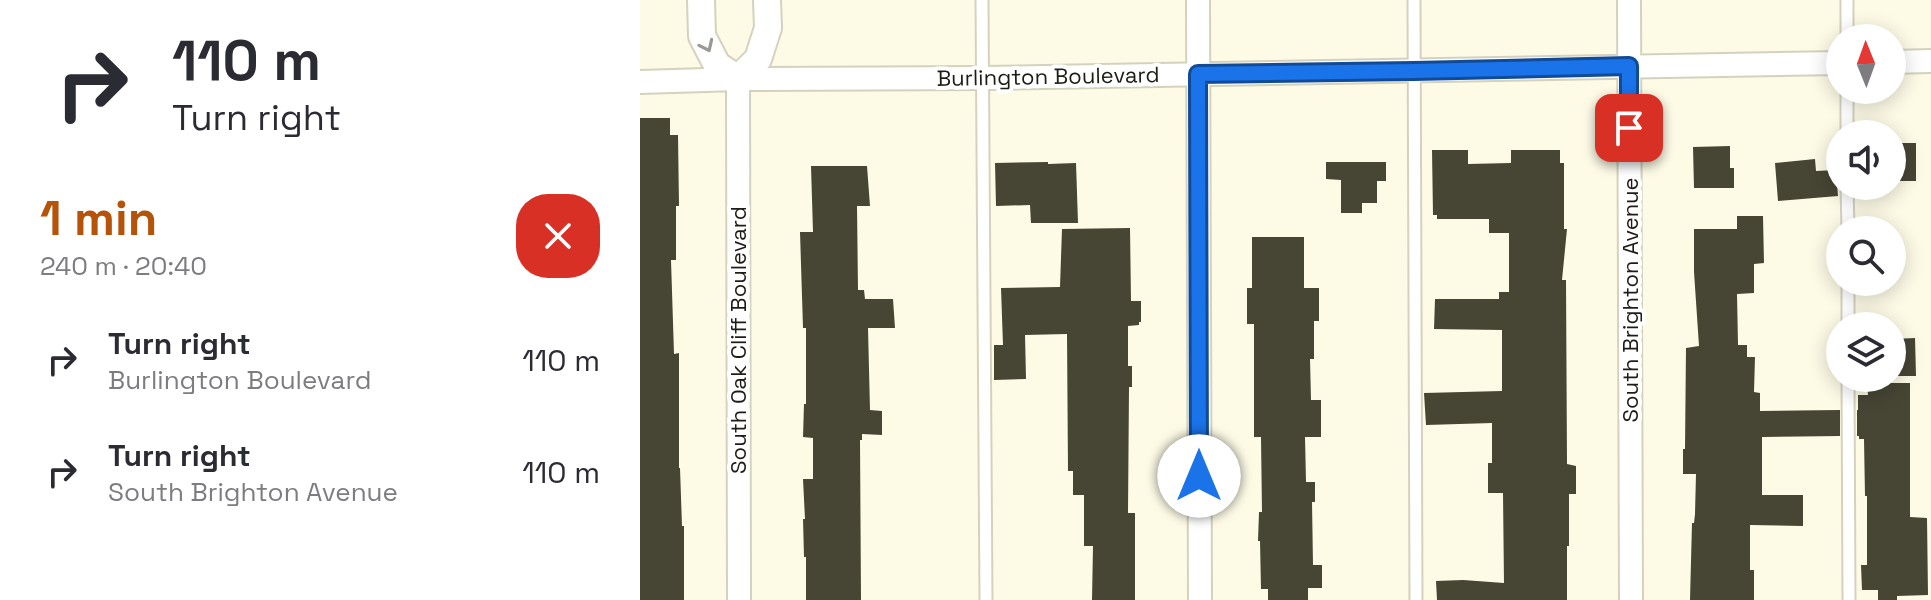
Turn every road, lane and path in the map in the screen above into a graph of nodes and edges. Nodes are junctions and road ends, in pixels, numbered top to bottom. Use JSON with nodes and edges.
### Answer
{"nodes":[{"id":1,"x":701,"y":0,"type":"edge"},
{"id":2,"x":767,"y":0,"type":"edge"},
{"id":3,"x":982,"y":0,"type":"edge"},
{"id":4,"x":1198,"y":0,"type":"edge"},
{"id":5,"x":1414,"y":0,"type":"edge"},
{"id":6,"x":1629,"y":0,"type":"edge"},
{"id":7,"x":1847,"y":0,"type":"edge"},
{"id":8,"x":1847,"y":24,"type":"edge"},
{"id":9,"x":1931,"y":61,"type":"edge"},
{"id":10,"x":1906,"y":62,"type":"edge"},
{"id":11,"x":1826,"y":63,"type":"edge"},
{"id":12,"x":1629,"y":66,"type":"junction"},
{"id":13,"x":1414,"y":71,"type":"junction"},
{"id":14,"x":1198,"y":74,"type":"junction"},
{"id":15,"x":983,"y":78,"type":"junction"},
{"id":16,"x":738,"y":79,"type":"junction"},
{"id":17,"x":640,"y":82,"type":"edge"},
{"id":18,"x":1848,"y":392,"type":"edge"},
{"id":19,"x":739,"y":600,"type":"edge"},
{"id":20,"x":986,"y":600,"type":"edge"},
{"id":21,"x":1200,"y":600,"type":"edge"},
{"id":22,"x":1416,"y":600,"type":"edge"},
{"id":23,"x":1631,"y":600,"type":"edge"},
{"id":24,"x":1849,"y":600,"type":"edge"}],
"edges":[{"from":1,"to":16,"type":"street","one_way":true},
{"from":2,"to":16,"type":"street"},
{"from":3,"to":15,"type":"lane"},
{"from":4,"to":14,"type":"street"},
{"from":5,"to":13,"type":"lane"},
{"from":6,"to":12,"type":"street","name":"South Brighton Avenue"},
{"from":7,"to":8,"type":"lane"},
{"from":9,"to":10,"type":"street"},
{"from":11,"to":12,"type":"street","name":"Burlington Boulevard"},
{"from":12,"to":13,"type":"street","name":"Burlington Boulevard"},
{"from":12,"to":23,"type":"street","name":"South Brighton Avenue"},
{"from":13,"to":14,"type":"street","name":"Burlington Boulevard"},
{"from":13,"to":22,"type":"lane"},
{"from":14,"to":15,"type":"street","name":"Burlington Boulevard"},
{"from":14,"to":21,"type":"street"},
{"from":15,"to":16,"type":"street","name":"Burlington Boulevard"},
{"from":15,"to":20,"type":"lane"},
{"from":16,"to":17,"type":"street","name":"Burlington Boulevard"},
{"from":16,"to":19,"type":"street","name":"South Oak Cliff Boulevard"},
{"from":18,"to":24,"type":"lane"}]}
